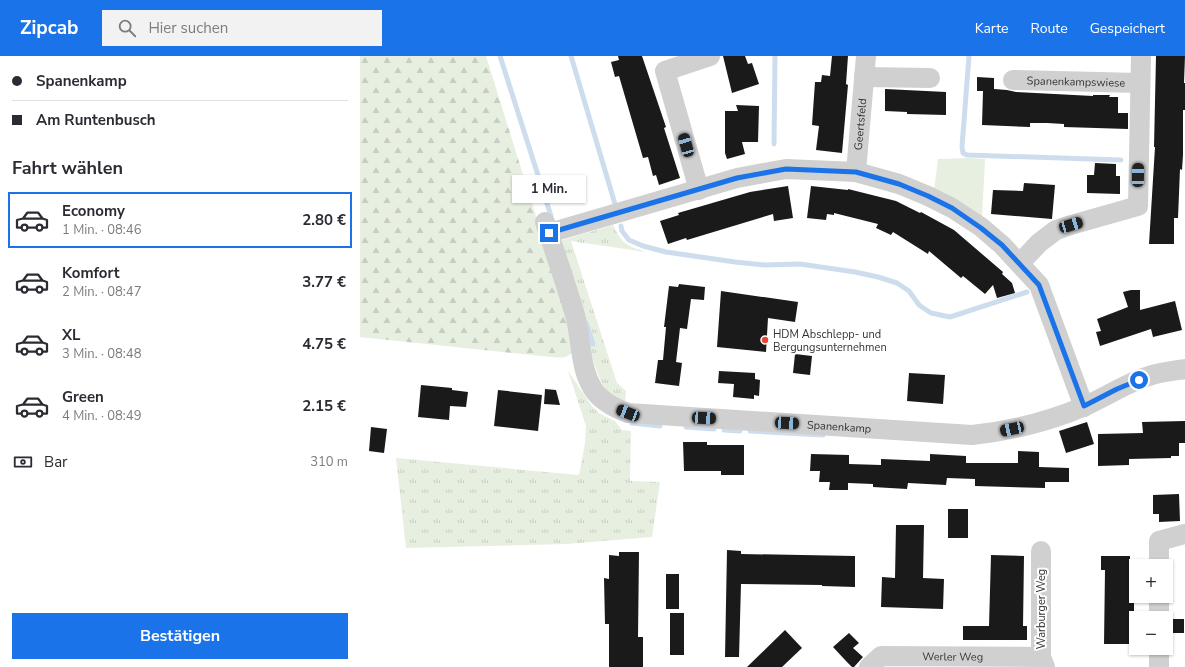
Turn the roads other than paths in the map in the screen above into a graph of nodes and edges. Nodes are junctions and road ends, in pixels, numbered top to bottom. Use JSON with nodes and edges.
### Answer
{"nodes":[{"id":1,"x":710,"y":56,"type":"edge"},
{"id":2,"x":866,"y":56,"type":"edge"},
{"id":3,"x":1140,"y":56,"type":"edge"},
{"id":4,"x":662,"y":64,"type":"edge"},
{"id":5,"x":864,"y":76,"type":"junction"},
{"id":6,"x":930,"y":78,"type":"dead end"},
{"id":7,"x":1013,"y":80,"type":"dead end"},
{"id":8,"x":1140,"y":83,"type":"junction"},
{"id":9,"x":856,"y":172,"type":"junction"},
{"id":10,"x":699,"y":190,"type":"junction"},
{"id":11,"x":1020,"y":263,"type":"junction"},
{"id":12,"x":1185,"y":369,"type":"edge"},
{"id":13,"x":1084,"y":406,"type":"junction"},
{"id":14,"x":1185,"y":534,"type":"edge"},
{"id":15,"x":1042,"y":551,"type":"dead end"},
{"id":16,"x":1159,"y":559,"type":"edge"},
{"id":17,"x":1159,"y":655,"type":"edge"},
{"id":18,"x":1043,"y":662,"type":"edge"},
{"id":19,"x":869,"y":667,"type":"edge"},
{"id":20,"x":1159,"y":667,"type":"edge"}],
"edges":[{"from":1,"to":4,"type":"street"},
{"from":2,"to":5,"type":"street","name":"Geertsfeld"},
{"from":3,"to":8,"type":"street","name":"Spanenkampswiese"},
{"from":4,"to":10,"type":"street"},
{"from":5,"to":6,"type":"street"},
{"from":5,"to":9,"type":"street","name":"Geertsfeld"},
{"from":7,"to":8,"type":"street","name":"Spanenkampswiese"},
{"from":8,"to":11,"type":"street","name":"Spanenkampswiese"},
{"from":9,"to":10,"type":"street"},
{"from":9,"to":11,"type":"street"},
{"from":10,"to":13,"type":"street","name":"Spanenkamp"},
{"from":11,"to":13,"type":"street"},
{"from":12,"to":13,"type":"street","name":"Spanenkamp"},
{"from":14,"to":16,"type":"street"},
{"from":15,"to":18,"type":"street","name":"Warburger Weg"},
{"from":17,"to":20,"type":"street"},
{"from":18,"to":19,"type":"street","name":"Werler Weg"}]}
